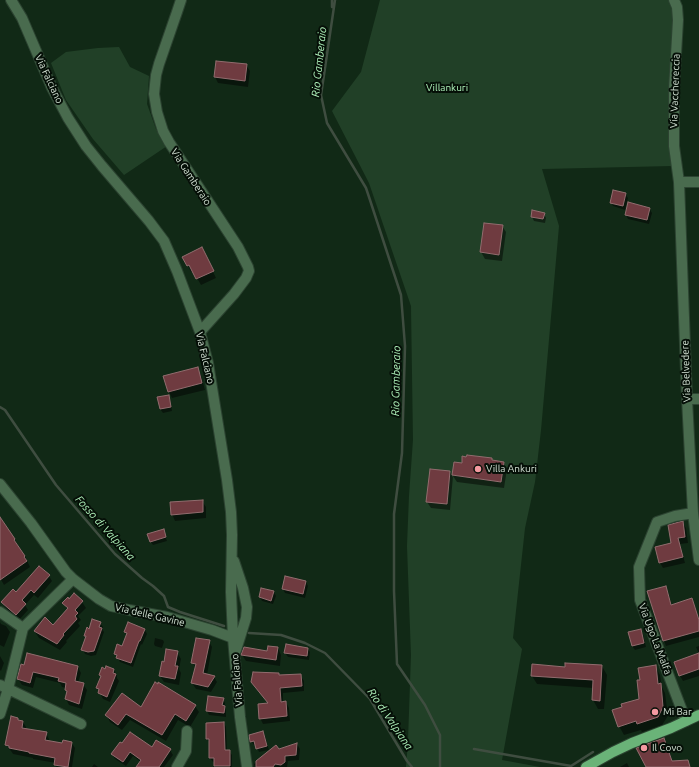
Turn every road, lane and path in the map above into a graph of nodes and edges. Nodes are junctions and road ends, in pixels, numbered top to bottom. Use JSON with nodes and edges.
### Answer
{"nodes":[{"id":1,"x":11,"y":0,"type":"edge"},
{"id":2,"x":181,"y":0,"type":"edge"},
{"id":3,"x":674,"y":0,"type":"edge"},
{"id":4,"x":679,"y":182,"type":"junction"},
{"id":5,"x":699,"y":182,"type":"edge"},
{"id":6,"x":200,"y":332,"type":"junction"},
{"id":7,"x":687,"y":399,"type":"junction"},
{"id":8,"x":699,"y":399,"type":"edge"},
{"id":9,"x":0,"y":484,"type":"edge"},
{"id":10,"x":693,"y":514,"type":"junction"},
{"id":11,"x":697,"y":526,"type":"edge"},
{"id":12,"x":232,"y":556,"type":"junction"},
{"id":13,"x":699,"y":560,"type":"edge"},
{"id":14,"x":73,"y":579,"type":"junction"},
{"id":15,"x":0,"y":612,"type":"edge"},
{"id":16,"x":23,"y":628,"type":"junction"},
{"id":17,"x":233,"y":638,"type":"junction"},
{"id":18,"x":235,"y":655,"type":"junction"},
{"id":19,"x":4,"y":687,"type":"edge"},
{"id":20,"x":0,"y":714,"type":"edge"},
{"id":21,"x":699,"y":715,"type":"edge"},
{"id":22,"x":686,"y":721,"type":"junction"},
{"id":23,"x":81,"y":724,"type":"dead end"},
{"id":24,"x":187,"y":731,"type":"dead end"},
{"id":25,"x":177,"y":767,"type":"edge"},
{"id":26,"x":247,"y":767,"type":"edge"},
{"id":27,"x":586,"y":767,"type":"edge"}],
"edges":[{"from":1,"to":6,"type":"street","name":"Via Falciano"},
{"from":2,"to":6,"type":"street","name":"Via Gamberaio"},
{"from":3,"to":4,"type":"street","name":"Via Vacchereccia"},
{"from":4,"to":5,"type":"street"},
{"from":4,"to":7,"type":"street","name":"Via Belvedere"},
{"from":6,"to":12,"type":"street","name":"Via Falciano"},
{"from":7,"to":8,"type":"street"},
{"from":7,"to":10,"type":"street","name":"Via Belvedere"},
{"from":9,"to":14,"type":"street","name":"Via delle Gavine"},
{"from":10,"to":11,"type":"street","name":"Via Belvedere"},
{"from":10,"to":22,"type":"street","name":"Via Ugo La Malfa"},
{"from":11,"to":13,"type":"street","name":"Via Belvedere"},
{"from":12,"to":17,"type":"street","name":"Via Falciano"},
{"from":12,"to":18,"type":"street"},
{"from":14,"to":16,"type":"street"},
{"from":14,"to":17,"type":"street","name":"Via delle Gavine"},
{"from":15,"to":16,"type":"street"},
{"from":16,"to":19,"type":"street"},
{"from":17,"to":18,"type":"street","name":"Via Falciano"},
{"from":18,"to":26,"type":"street","name":"Via Falciano"},
{"from":19,"to":20,"type":"street"},
{"from":19,"to":23,"type":"street"},
{"from":21,"to":22,"type":"main road"},
{"from":22,"to":27,"type":"main road"},
{"from":24,"to":25,"type":"street"}]}
